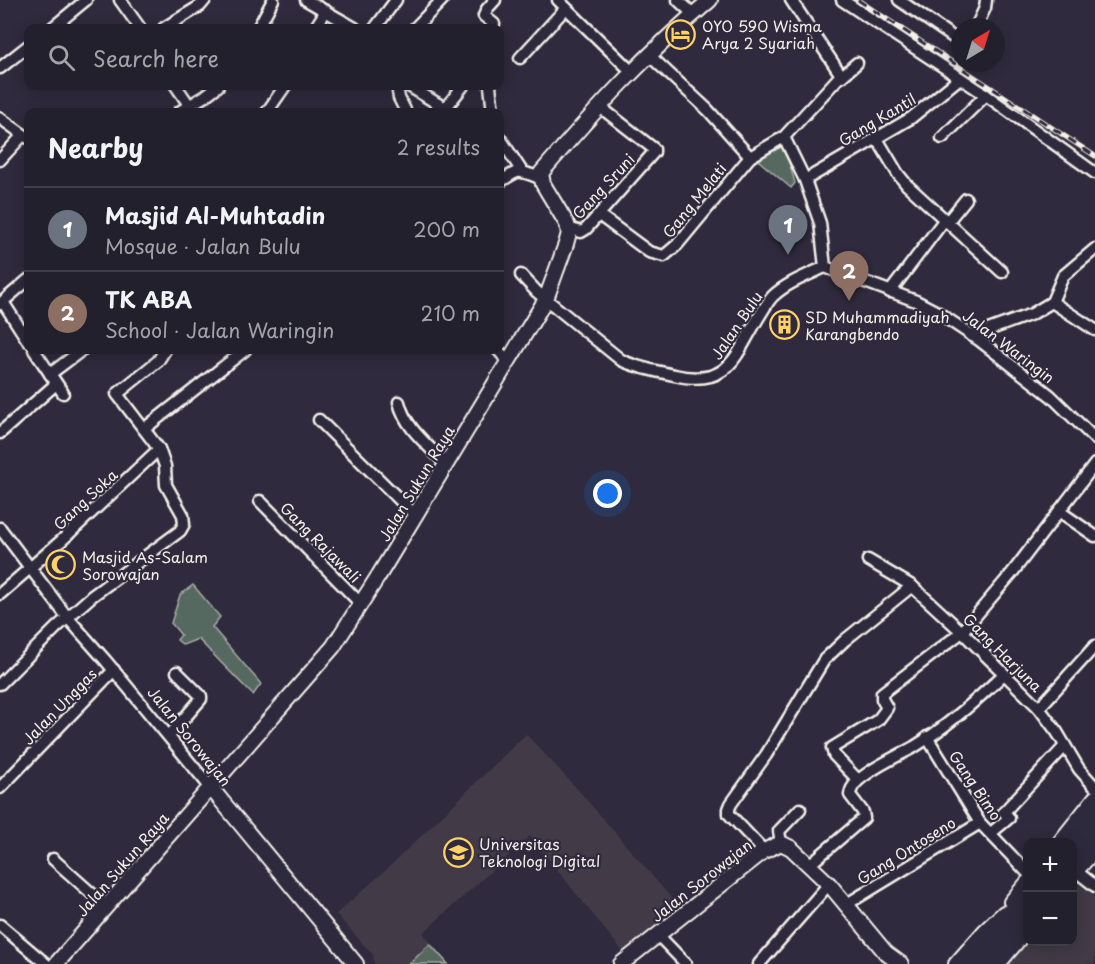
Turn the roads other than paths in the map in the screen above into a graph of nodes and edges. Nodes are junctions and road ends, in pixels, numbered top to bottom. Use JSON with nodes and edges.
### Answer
{"nodes":[{"id":1,"x":86,"y":0,"type":"edge"},
{"id":2,"x":120,"y":0,"type":"edge"},
{"id":3,"x":205,"y":0,"type":"edge"},
{"id":4,"x":273,"y":0,"type":"edge"},
{"id":5,"x":306,"y":0,"type":"edge"},
{"id":6,"x":396,"y":0,"type":"edge"},
{"id":7,"x":442,"y":0,"type":"edge"},
{"id":8,"x":495,"y":0,"type":"edge"},
{"id":9,"x":678,"y":0,"type":"edge"},
{"id":10,"x":710,"y":0,"type":"edge"},
{"id":11,"x":791,"y":0,"type":"edge"},
{"id":12,"x":842,"y":0,"type":"edge"},
{"id":13,"x":899,"y":0,"type":"edge"},
{"id":14,"x":986,"y":0,"type":"edge"},
{"id":15,"x":562,"y":4,"type":"edge"},
{"id":16,"x":326,"y":11,"type":"junction"},
{"id":17,"x":693,"y":14,"type":"junction"},
{"id":18,"x":980,"y":18,"type":"edge"},
{"id":19,"x":59,"y":24,"type":"edge"},
{"id":20,"x":137,"y":24,"type":"edge"},
{"id":21,"x":171,"y":24,"type":"edge"},
{"id":22,"x":260,"y":24,"type":"edge"},
{"id":23,"x":318,"y":24,"type":"edge"},
{"id":24,"x":348,"y":24,"type":"edge"},
{"id":25,"x":378,"y":24,"type":"edge"},
{"id":26,"x":419,"y":24,"type":"edge"},
{"id":27,"x":494,"y":24,"type":"dead end"},
{"id":28,"x":951,"y":36,"type":"edge"},
{"id":29,"x":24,"y":49,"type":"edge"},
{"id":30,"x":649,"y":55,"type":"junction"},
{"id":31,"x":520,"y":58,"type":"dead end"},
{"id":32,"x":857,"y":63,"type":"dead end"},
{"id":33,"x":0,"y":68,"type":"edge"},
{"id":34,"x":632,"y":71,"type":"junction"},
{"id":35,"x":841,"y":76,"type":"junction"},
{"id":36,"x":960,"y":78,"type":"junction"},
{"id":37,"x":179,"y":90,"type":"edge"},
{"id":38,"x":214,"y":90,"type":"edge"},
{"id":39,"x":282,"y":90,"type":"edge"},
{"id":40,"x":398,"y":90,"type":"edge"},
{"id":41,"x":415,"y":90,"type":"edge"},
{"id":42,"x":460,"y":90,"type":"edge"},
{"id":43,"x":490,"y":90,"type":"edge"},
{"id":44,"x":986,"y":95,"type":"junction"},
{"id":45,"x":599,"y":106,"type":"junction"},
{"id":46,"x":191,"y":108,"type":"edge"},
{"id":47,"x":194,"y":108,"type":"edge"},
{"id":48,"x":270,"y":108,"type":"edge"},
{"id":49,"x":404,"y":108,"type":"edge"},
{"id":50,"x":493,"y":108,"type":"edge"},
{"id":51,"x":0,"y":118,"type":"edge"},
{"id":52,"x":24,"y":135,"type":"edge"},
{"id":53,"x":784,"y":137,"type":"junction"},
{"id":54,"x":876,"y":137,"type":"junction"},
{"id":55,"x":24,"y":138,"type":"edge"},
{"id":56,"x":942,"y":138,"type":"dead end"},
{"id":57,"x":504,"y":144,"type":"edge"},
{"id":58,"x":750,"y":157,"type":"junction"},
{"id":59,"x":0,"y":160,"type":"edge"},
{"id":60,"x":521,"y":170,"type":"junction"},
{"id":61,"x":1095,"y":173,"type":"edge"},
{"id":62,"x":540,"y":178,"type":"junction"},
{"id":63,"x":504,"y":179,"type":"edge"},
{"id":64,"x":805,"y":180,"type":"junction"},
{"id":65,"x":966,"y":199,"type":"dead end"},
{"id":66,"x":599,"y":215,"type":"junction"},
{"id":67,"x":947,"y":220,"type":"junction"},
{"id":68,"x":568,"y":228,"type":"junction"},
{"id":69,"x":1095,"y":249,"type":"edge"},
{"id":70,"x":825,"y":267,"type":"junction"},
{"id":71,"x":1002,"y":272,"type":"dead end"},
{"id":72,"x":520,"y":275,"type":"dead end"},
{"id":73,"x":24,"y":284,"type":"edge"},
{"id":74,"x":890,"y":292,"type":"junction"},
{"id":75,"x":546,"y":299,"type":"junction"},
{"id":76,"x":1052,"y":302,"type":"junction"},
{"id":77,"x":2,"y":303,"type":"edge"},
{"id":78,"x":1095,"y":330,"type":"edge"},
{"id":79,"x":24,"y":335,"type":"edge"},
{"id":80,"x":972,"y":336,"type":"junction"},
{"id":81,"x":37,"y":354,"type":"edge"},
{"id":82,"x":77,"y":354,"type":"edge"},
{"id":83,"x":162,"y":354,"type":"edge"},
{"id":84,"x":240,"y":354,"type":"edge"},
{"id":85,"x":502,"y":354,"type":"edge"},
{"id":86,"x":508,"y":361,"type":"junction"},
{"id":87,"x":50,"y":374,"type":"junction"},
{"id":88,"x":399,"y":402,"type":"dead end"},
{"id":89,"x":319,"y":420,"type":"dead end"},
{"id":90,"x":144,"y":429,"type":"junction"},
{"id":91,"x":0,"y":433,"type":"edge"},
{"id":92,"x":1095,"y":439,"type":"edge"},
{"id":93,"x":159,"y":449,"type":"junction"},
{"id":94,"x":446,"y":464,"type":"junction"},
{"id":95,"x":1095,"y":464,"type":"edge"},
{"id":96,"x":260,"y":501,"type":"dead end"},
{"id":97,"x":1059,"y":511,"type":"junction"},
{"id":98,"x":415,"y":515,"type":"junction"},
{"id":99,"x":0,"y":528,"type":"edge"},
{"id":100,"x":1095,"y":536,"type":"edge"},
{"id":101,"x":868,"y":560,"type":"dead end"},
{"id":102,"x":30,"y":569,"type":"junction"},
{"id":103,"x":912,"y":586,"type":"junction"},
{"id":104,"x":0,"y":594,"type":"edge"},
{"id":105,"x":361,"y":604,"type":"junction"},
{"id":106,"x":68,"y":618,"type":"junction"},
{"id":107,"x":962,"y":632,"type":"junction"},
{"id":108,"x":1095,"y":646,"type":"edge"},
{"id":109,"x":114,"y":670,"type":"junction"},
{"id":110,"x":177,"y":672,"type":"dead end"},
{"id":111,"x":1004,"y":674,"type":"junction"},
{"id":112,"x":0,"y":684,"type":"edge"},
{"id":113,"x":1039,"y":708,"type":"junction"},
{"id":114,"x":169,"y":736,"type":"junction"},
{"id":115,"x":927,"y":737,"type":"junction"},
{"id":116,"x":1065,"y":746,"type":"junction"},
{"id":117,"x":858,"y":780,"type":"junction"},
{"id":118,"x":1,"y":784,"type":"edge"},
{"id":119,"x":1095,"y":787,"type":"edge"},
{"id":120,"x":211,"y":788,"type":"junction"},
{"id":121,"x":1095,"y":798,"type":"edge"},
{"id":122,"x":800,"y":809,"type":"dead end"},
{"id":123,"x":1095,"y":814,"type":"edge"},
{"id":124,"x":980,"y":822,"type":"junction"},
{"id":125,"x":991,"y":833,"type":"junction"},
{"id":126,"x":1064,"y":838,"type":"edge"},
{"id":127,"x":1086,"y":841,"type":"edge"},
{"id":128,"x":781,"y":843,"type":"junction"},
{"id":129,"x":764,"y":851,"type":"junction"},
{"id":130,"x":53,"y":859,"type":"dead end"},
{"id":131,"x":1077,"y":862,"type":"edge"},
{"id":132,"x":809,"y":865,"type":"junction"},
{"id":133,"x":1023,"y":868,"type":"edge"},
{"id":134,"x":1077,"y":871,"type":"edge"},
{"id":135,"x":829,"y":884,"type":"junction"},
{"id":136,"x":1095,"y":886,"type":"edge"},
{"id":137,"x":1023,"y":900,"type":"edge"},
{"id":138,"x":1023,"y":901,"type":"edge"},
{"id":139,"x":1023,"y":903,"type":"edge"},
{"id":140,"x":847,"y":904,"type":"junction"},
{"id":141,"x":107,"y":907,"type":"junction"},
{"id":142,"x":0,"y":925,"type":"edge"},
{"id":143,"x":1023,"y":934,"type":"edge"},
{"id":144,"x":658,"y":935,"type":"junction"},
{"id":145,"x":46,"y":964,"type":"edge"},
{"id":146,"x":56,"y":964,"type":"edge"},
{"id":147,"x":356,"y":964,"type":"edge"},
{"id":148,"x":621,"y":964,"type":"edge"},
{"id":149,"x":686,"y":964,"type":"edge"},
{"id":150,"x":759,"y":964,"type":"edge"},
{"id":151,"x":901,"y":964,"type":"edge"},
{"id":152,"x":956,"y":964,"type":"edge"},
{"id":153,"x":969,"y":964,"type":"edge"},
{"id":154,"x":986,"y":964,"type":"edge"},
{"id":155,"x":998,"y":964,"type":"edge"}],
"edges":[{"from":1,"to":19,"type":"street"},
{"from":2,"to":20,"type":"street"},
{"from":3,"to":21,"type":"street"},
{"from":4,"to":22,"type":"street"},
{"from":5,"to":16,"type":"street"},
{"from":6,"to":25,"type":"street"},
{"from":7,"to":26,"type":"street"},
{"from":8,"to":27,"type":"street"},
{"from":9,"to":17,"type":"street"},
{"from":10,"to":17,"type":"street"},
{"from":11,"to":35,"type":"street"},
{"from":12,"to":36,"type":"street"},
{"from":13,"to":28,"type":"street"},
{"from":14,"to":18,"type":"street"},
{"from":15,"to":31,"type":"street"},
{"from":15,"to":34,"type":"street"},
{"from":16,"to":23,"type":"street"},
{"from":16,"to":24,"type":"street"},
{"from":17,"to":30,"type":"street"},
{"from":29,"to":33,"type":"street"},
{"from":30,"to":34,"type":"street"},
{"from":30,"to":58,"type":"street"},
{"from":32,"to":35,"type":"street"},
{"from":34,"to":45,"type":"street"},
{"from":35,"to":53,"type":"street"},
{"from":36,"to":44,"type":"street"},
{"from":36,"to":54,"type":"street","name":"Gang Kantil"},
{"from":37,"to":46,"type":"street"},
{"from":38,"to":47,"type":"street"},
{"from":39,"to":48,"type":"street"},
{"from":40,"to":49,"type":"street"},
{"from":41,"to":42,"type":"street"},
{"from":43,"to":50,"type":"street"},
{"from":44,"to":56,"type":"street"},
{"from":44,"to":61,"type":"street"},
{"from":45,"to":62,"type":"street"},
{"from":45,"to":66,"type":"street","name":"Gang Sruni"},
{"from":51,"to":52,"type":"street"},
{"from":53,"to":58,"type":"street"},
{"from":53,"to":64,"type":"street"},
{"from":54,"to":64,"type":"street","name":"Gang Kantil"},
{"from":54,"to":67,"type":"street"},
{"from":55,"to":59,"type":"street"},
{"from":57,"to":60,"type":"street"},
{"from":58,"to":66,"type":"street","name":"Gang Melati"},
{"from":60,"to":62,"type":"street"},
{"from":60,"to":63,"type":"street"},
{"from":62,"to":68,"type":"street"},
{"from":64,"to":70,"type":"street"},
{"from":65,"to":67,"type":"street"},
{"from":66,"to":68,"type":"street","name":"Gang Sruni"},
{"from":67,"to":71,"type":"street"},
{"from":67,"to":74,"type":"street"},
{"from":68,"to":75,"type":"street","name":"Jalan Sukun Raya"},
{"from":69,"to":76,"type":"street"},
{"from":70,"to":74,"type":"street","name":"Jalan Waringin"},
{"from":70,"to":75,"type":"street","name":"Jalan Bulu"},
{"from":72,"to":75,"type":"street","name":"Jalan Bulu"},
{"from":73,"to":77,"type":"street"},
{"from":74,"to":80,"type":"street","name":"Jalan Waringin"},
{"from":75,"to":86,"type":"street","name":"Jalan Sukun Raya"},
{"from":76,"to":78,"type":"street"},
{"from":76,"to":80,"type":"street"},
{"from":77,"to":79,"type":"street"},
{"from":80,"to":92,"type":"street","name":"Jalan Waringin"},
{"from":81,"to":87,"type":"street"},
{"from":82,"to":87,"type":"street"},
{"from":83,"to":90,"type":"street"},
{"from":84,"to":90,"type":"street"},
{"from":85,"to":86,"type":"street"},
{"from":86,"to":94,"type":"street","name":"Jalan Sukun Raya"},
{"from":87,"to":91,"type":"street"},
{"from":88,"to":94,"type":"street"},
{"from":89,"to":98,"type":"street"},
{"from":90,"to":93,"type":"street"},
{"from":93,"to":102,"type":"street","name":"Gang Soka"},
{"from":93,"to":106,"type":"street"},
{"from":94,"to":98,"type":"street","name":"Jalan Sukun Raya"},
{"from":95,"to":97,"type":"street"},
{"from":96,"to":105,"type":"street","name":"Gang Rajawali"},
{"from":97,"to":100,"type":"street"},
{"from":97,"to":107,"type":"street"},
{"from":98,"to":105,"type":"street","name":"Jalan Sukun Raya"},
{"from":99,"to":102,"type":"street","name":"Jalan Sorowajan"},
{"from":101,"to":103,"type":"street","name":"Gang Harjuna"},
{"from":102,"to":104,"type":"street","name":"Gang Soka"},
{"from":102,"to":106,"type":"street","name":"Jalan Sorowajan"},
{"from":103,"to":107,"type":"street","name":"Gang Harjuna"},
{"from":103,"to":129,"type":"street"},
{"from":105,"to":120,"type":"street","name":"Jalan Sukun Raya"},
{"from":106,"to":109,"type":"street","name":"Jalan Sorowajan"},
{"from":106,"to":112,"type":"street"},
{"from":107,"to":111,"type":"street","name":"Gang Harjuna"},
{"from":107,"to":117,"type":"street"},
{"from":108,"to":113,"type":"street"},
{"from":109,"to":114,"type":"street","name":"Jalan Sorowajan"},
{"from":109,"to":118,"type":"street","name":"Jalan Unggas"},
{"from":110,"to":114,"type":"street"},
{"from":111,"to":113,"type":"street","name":"Gang Harjuna"},
{"from":111,"to":115,"type":"street"},
{"from":113,"to":116,"type":"street","name":"Gang Harjuna"},
{"from":114,"to":120,"type":"street","name":"Jalan Sorowajan"},
{"from":115,"to":117,"type":"street"},
{"from":115,"to":124,"type":"street","name":"Gang Bimo"},
{"from":116,"to":119,"type":"street","name":"Gang Harjuna"},
{"from":116,"to":125,"type":"street"},
{"from":117,"to":132,"type":"street"},
{"from":120,"to":141,"type":"street","name":"Jalan Sukun Raya"},
{"from":120,"to":147,"type":"street","name":"Jalan Sorowajan"},
{"from":121,"to":126,"type":"street"},
{"from":122,"to":128,"type":"street"},
{"from":123,"to":127,"type":"highway"},
{"from":124,"to":125,"type":"street","name":"Gang Bimo"},
{"from":124,"to":140,"type":"street","name":"Gang Ontoseno"},
{"from":125,"to":133,"type":"street","name":"Gang Bimo"},
{"from":127,"to":131,"type":"highway"},
{"from":128,"to":129,"type":"street","name":"Jalan Sorowajan"},
{"from":128,"to":132,"type":"street"},
{"from":129,"to":144,"type":"street","name":"Jalan Sorowajan"},
{"from":130,"to":141,"type":"street"},
{"from":132,"to":135,"type":"street"},
{"from":134,"to":136,"type":"street"},
{"from":135,"to":140,"type":"street"},
{"from":135,"to":150,"type":"street"},
{"from":137,"to":152,"type":"street"},
{"from":138,"to":153,"type":"highway"},
{"from":139,"to":154,"type":"highway"},
{"from":140,"to":151,"type":"street"},
{"from":141,"to":146,"type":"street","name":"Jalan Sukun Raya"},
{"from":142,"to":145,"type":"street"},
{"from":143,"to":155,"type":"street"},
{"from":144,"to":148,"type":"street","name":"Jalan Sorowajan"},
{"from":144,"to":149,"type":"street"}]}
